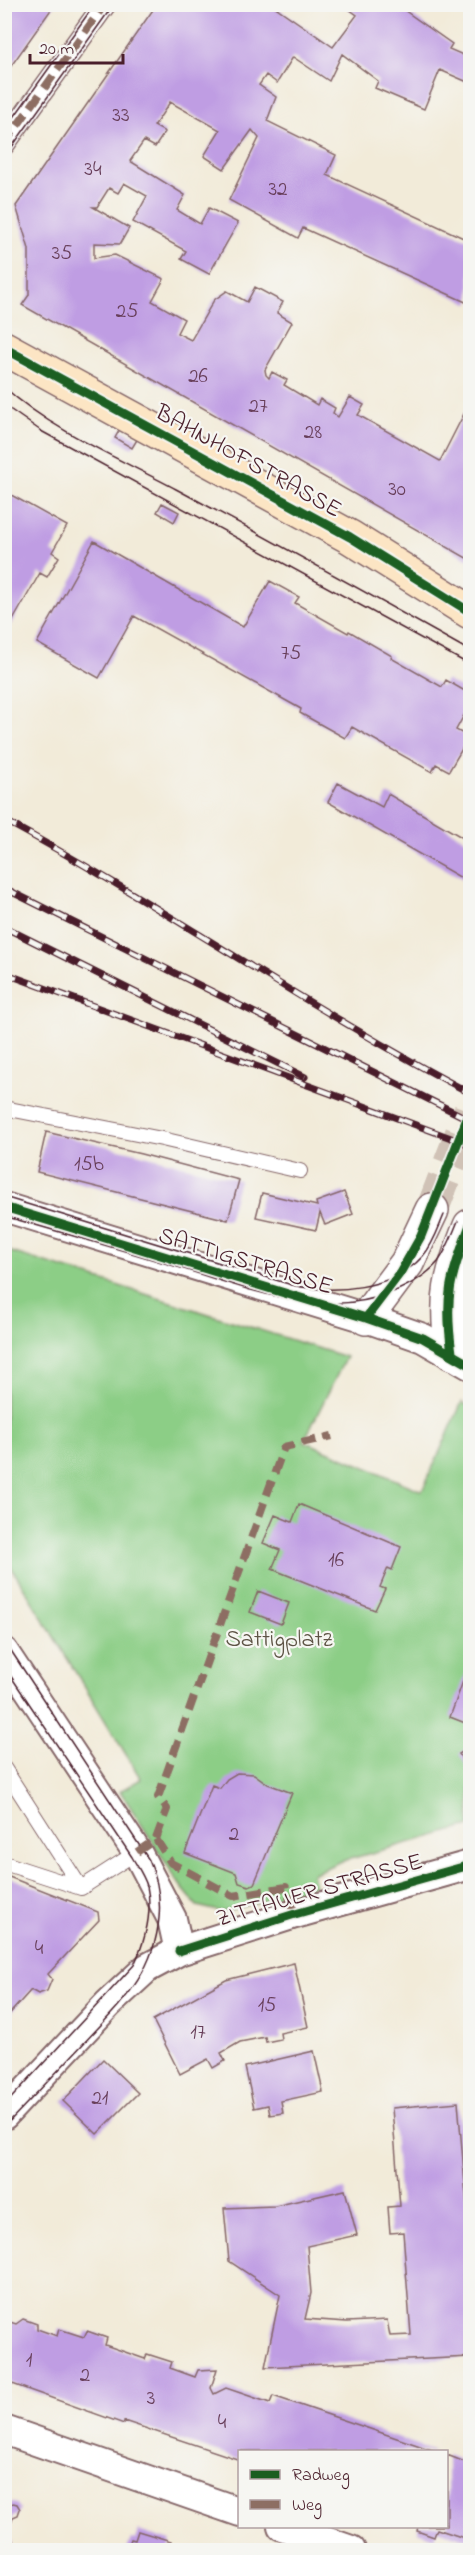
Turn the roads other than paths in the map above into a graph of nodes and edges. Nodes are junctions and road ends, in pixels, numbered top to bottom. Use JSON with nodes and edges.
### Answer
{"nodes":[{"id":1,"x":105,"y":4,"type":"edge"},
{"id":2,"x":4,"y":144,"type":"edge"},
{"id":3,"x":4,"y":348,"type":"edge"},
{"id":4,"x":471,"y":612,"type":"edge"},
{"id":5,"x":4,"y":1108,"type":"edge"},
{"id":6,"x":300,"y":1171,"type":"dead end"},
{"id":7,"x":4,"y":1207,"type":"edge"},
{"id":8,"x":432,"y":1210,"type":"tunnel mouth"},
{"id":9,"x":470,"y":1226,"type":"edge"},
{"id":10,"x":366,"y":1318,"type":"junction"},
{"id":11,"x":461,"y":1359,"type":"edge"},
{"id":12,"x":4,"y":1652,"type":"edge"},
{"id":13,"x":4,"y":1768,"type":"edge"},
{"id":14,"x":137,"y":1852,"type":"junction"},
{"id":15,"x":4,"y":1863,"type":"edge"},
{"id":16,"x":471,"y":1865,"type":"edge"},
{"id":17,"x":81,"y":1888,"type":"junction"},
{"id":18,"x":179,"y":1951,"type":"junction"},
{"id":19,"x":4,"y":2115,"type":"edge"},
{"id":20,"x":4,"y":2430,"type":"edge"},
{"id":21,"x":238,"y":2511,"type":"edge"},
{"id":22,"x":288,"y":2528,"type":"edge"},
{"id":23,"x":351,"y":2550,"type":"edge"}],
"edges":[{"from":1,"to":2,"type":"street"},
{"from":3,"to":4,"type":"main road","name":"BAHNHOFSTRASSE"},
{"from":5,"to":6,"type":"lane"},
{"from":7,"to":10,"type":"street","name":"SATTIGSTRASSE"},
{"from":8,"to":10,"type":"street"},
{"from":9,"to":11,"type":"street"},
{"from":10,"to":11,"type":"street","name":"SATTIGSTRASSE"},
{"from":12,"to":14,"type":"street"},
{"from":13,"to":17,"type":"lane"},
{"from":14,"to":17,"type":"lane"},
{"from":14,"to":18,"type":"street"},
{"from":15,"to":17,"type":"lane"},
{"from":16,"to":18,"type":"street","name":"ZITTAUER STRASSE"},
{"from":18,"to":19,"type":"street","name":"ZITTAUER STRASSE"},
{"from":20,"to":21,"type":"street"},
{"from":22,"to":23,"type":"street"}]}
